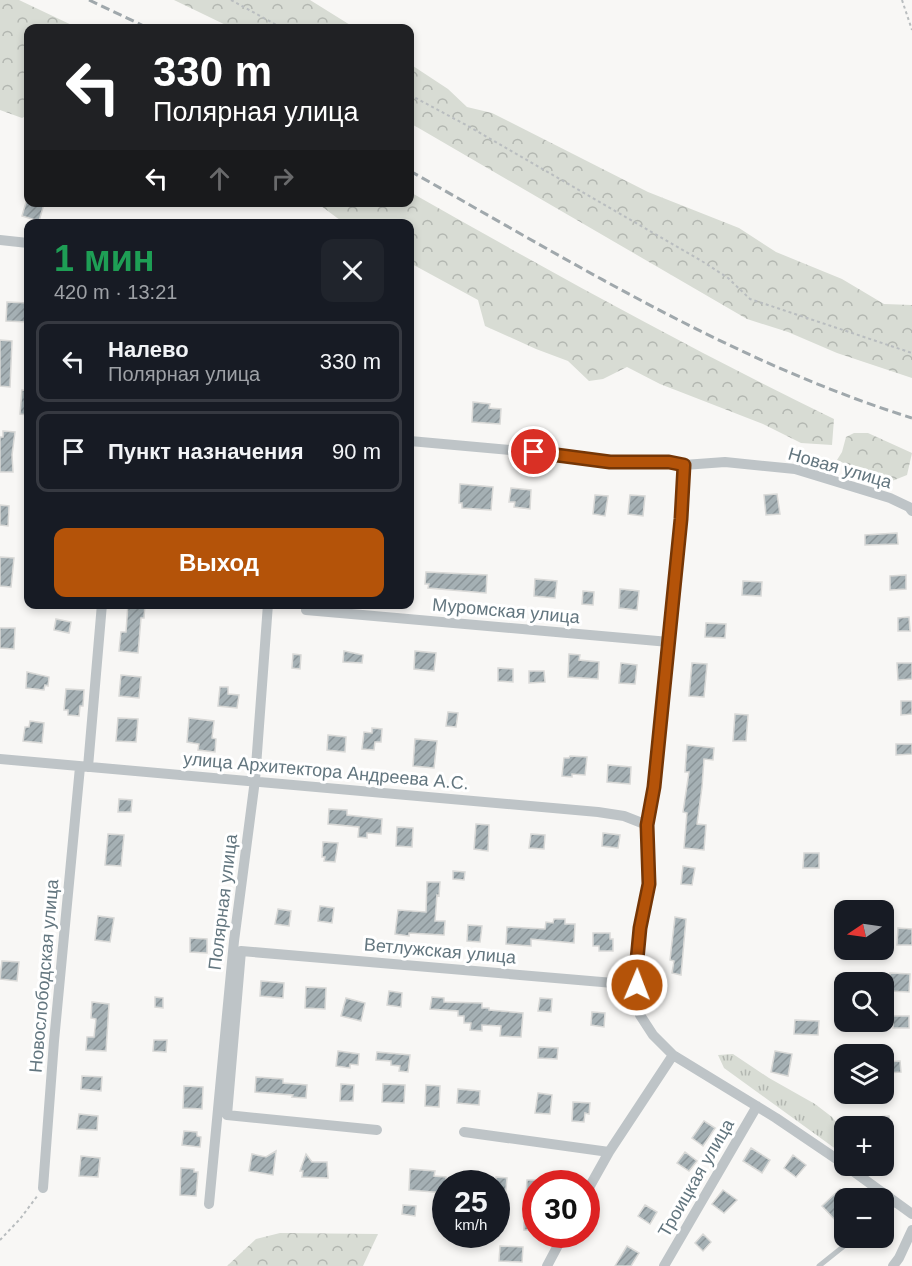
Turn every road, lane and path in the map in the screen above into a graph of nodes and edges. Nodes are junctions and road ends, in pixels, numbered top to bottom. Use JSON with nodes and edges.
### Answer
{"nodes":[{"id":1,"x":231,"y":0,"type":"edge"},
{"id":2,"x":902,"y":0,"type":"edge"},
{"id":3,"x":275,"y":24,"type":"edge"},
{"id":4,"x":912,"y":30,"type":"edge"},
{"id":5,"x":414,"y":97,"type":"edge"},
{"id":6,"x":0,"y":240,"type":"edge"},
{"id":7,"x":24,"y":243,"type":"edge"},
{"id":8,"x":912,"y":353,"type":"edge"},
{"id":9,"x":414,"y":441,"type":"edge"},
{"id":10,"x":684,"y":465,"type":"junction"},
{"id":11,"x":912,"y":511,"type":"edge"},
{"id":12,"x":101,"y":609,"type":"edge"},
{"id":13,"x":268,"y":609,"type":"edge"},
{"id":14,"x":306,"y":610,"type":"dead end"},
{"id":15,"x":669,"y":642,"type":"junction"},
{"id":16,"x":0,"y":759,"type":"edge"},
{"id":17,"x":84,"y":767,"type":"junction"},
{"id":18,"x":255,"y":780,"type":"junction"},
{"id":19,"x":647,"y":825,"type":"junction"},
{"id":20,"x":241,"y":951,"type":"joint"},
{"id":21,"x":637,"y":985,"type":"junction"},
{"id":22,"x":673,"y":1055,"type":"junction"},
{"id":23,"x":757,"y":1107,"type":"junction"},
{"id":24,"x":377,"y":1130,"type":"dead end"},
{"id":25,"x":464,"y":1132,"type":"dead end"},
{"id":26,"x":609,"y":1152,"type":"junction"},
{"id":27,"x":834,"y":1158,"type":"edge"},
{"id":28,"x":599,"y":1170,"type":"edge"},
{"id":29,"x":860,"y":1176,"type":"edge"},
{"id":30,"x":44,"y":1188,"type":"joint"},
{"id":31,"x":897,"y":1202,"type":"junction"},
{"id":32,"x":209,"y":1204,"type":"dead end"},
{"id":33,"x":894,"y":1205,"type":"edge"},
{"id":34,"x":912,"y":1214,"type":"edge"},
{"id":35,"x":912,"y":1230,"type":"edge"},
{"id":36,"x":0,"y":1240,"type":"edge"},
{"id":37,"x":557,"y":1248,"type":"edge"},
{"id":38,"x":842,"y":1248,"type":"edge"},
{"id":39,"x":897,"y":1263,"type":"edge"},
{"id":40,"x":547,"y":1266,"type":"edge"},
{"id":41,"x":664,"y":1266,"type":"edge"},
{"id":42,"x":819,"y":1266,"type":"edge"}],
"edges":[{"from":1,"to":3,"type":"path"},
{"from":2,"to":4,"type":"path"},
{"from":5,"to":8,"type":"path"},
{"from":6,"to":7,"type":"street"},
{"from":9,"to":10,"type":"street"},
{"from":10,"to":11,"type":"street","name":"Новая улица"},
{"from":10,"to":15,"type":"street","name":"Троицкая улица"},
{"from":12,"to":17,"type":"street","name":"Новослободская улица"},
{"from":13,"to":18,"type":"street","name":"Полярная улица"},
{"from":14,"to":15,"type":"street","name":"Муромская улица"},
{"from":15,"to":19,"type":"street","name":"Троицкая улица"},
{"from":16,"to":17,"type":"street","name":"улица Архитектора Андреева А.С."},
{"from":17,"to":18,"type":"street","name":"улица Архитектора Андреева А.С."},
{"from":17,"to":30,"type":"street","name":"Новослободская улица"},
{"from":18,"to":19,"type":"street","name":"улица Архитектора Андреева А.С."},
{"from":18,"to":32,"type":"street","name":"Полярная улица"},
{"from":19,"to":21,"type":"street","name":"Троицкая улица"},
{"from":20,"to":21,"type":"street","name":"Ветлужская улица"},
{"from":20,"to":24,"type":"street","name":"Полярная улица"},
{"from":21,"to":22,"type":"street","name":"Троицкая улица"},
{"from":22,"to":23,"type":"street","name":"Троицкая улица"},
{"from":22,"to":26,"type":"street"},
{"from":23,"to":27,"type":"street","name":"Троицкая улица"},
{"from":23,"to":41,"type":"street","name":"Троицкая улица"},
{"from":25,"to":26,"type":"street"},
{"from":26,"to":28,"type":"street"},
{"from":29,"to":31,"type":"street","name":"Троицкая улица"},
{"from":30,"to":36,"type":"path"},
{"from":31,"to":33,"type":"lane"},
{"from":31,"to":34,"type":"street","name":"Троицкая улица"},
{"from":35,"to":39,"type":"street"},
{"from":37,"to":40,"type":"street"},
{"from":38,"to":42,"type":"lane"}]}
